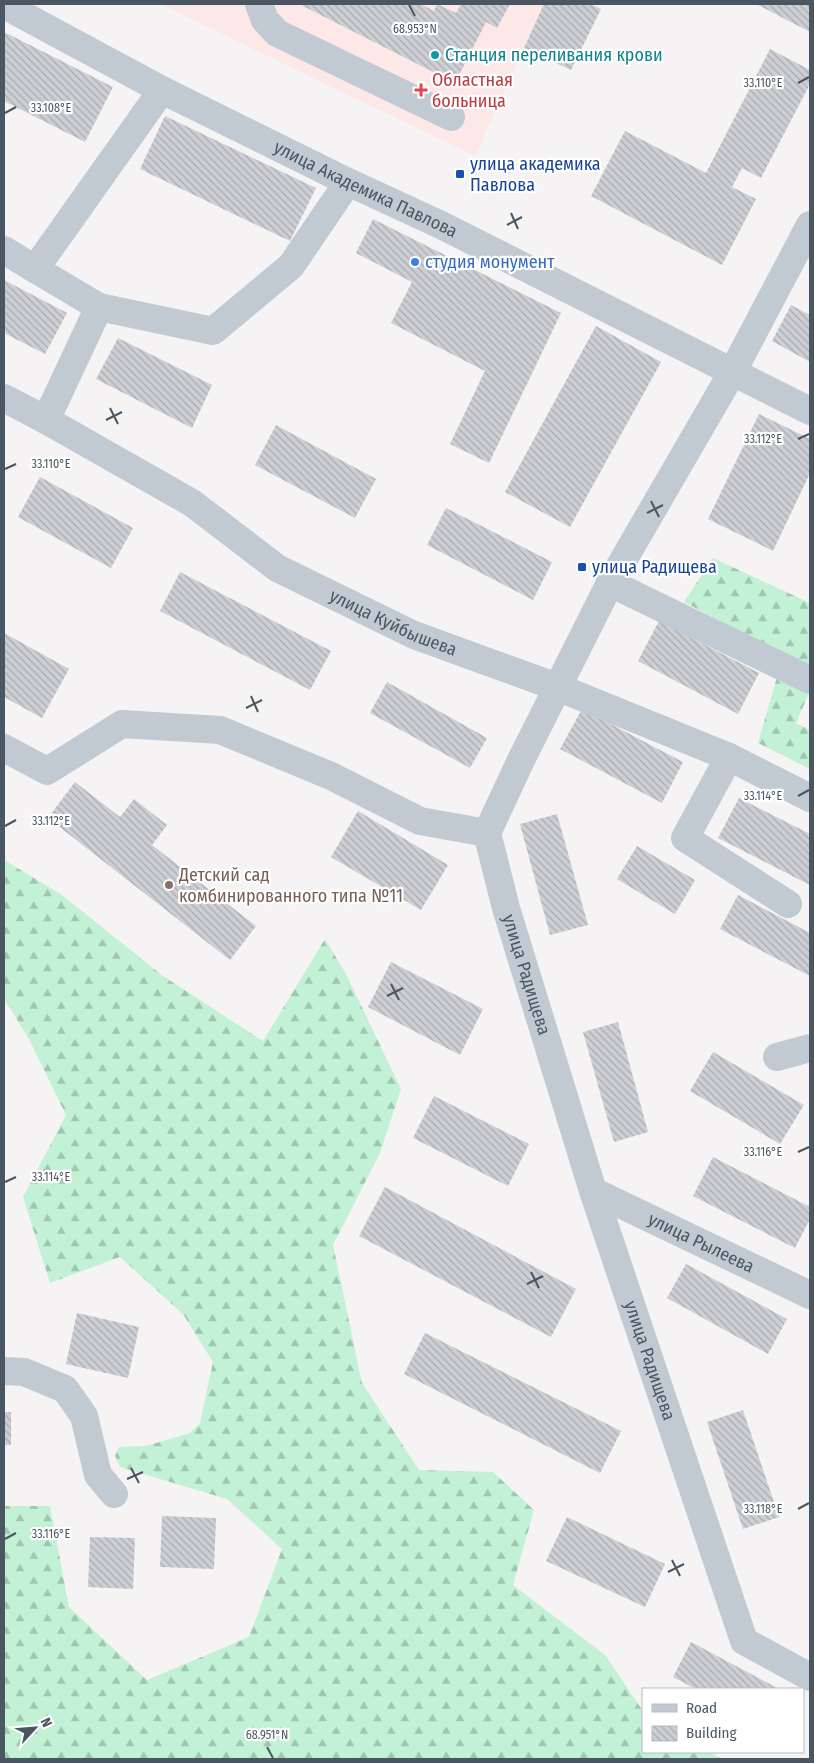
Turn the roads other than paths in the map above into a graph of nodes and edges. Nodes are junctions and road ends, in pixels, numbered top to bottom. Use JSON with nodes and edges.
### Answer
{"nodes":[{"id":1,"x":259,"y":4,"type":"edge"},
{"id":2,"x":4,"y":5,"type":"edge"},
{"id":3,"x":162,"y":90,"type":"junction"},
{"id":4,"x":451,"y":117,"type":"dead end"},
{"id":5,"x":348,"y":182,"type":"junction"},
{"id":6,"x":810,"y":225,"type":"edge"},
{"id":7,"x":4,"y":250,"type":"edge"},
{"id":8,"x":35,"y":268,"type":"junction"},
{"id":9,"x":99,"y":307,"type":"junction"},
{"id":10,"x":733,"y":371,"type":"junction"},
{"id":11,"x":4,"y":398,"type":"edge"},
{"id":12,"x":810,"y":411,"type":"edge"},
{"id":13,"x":46,"y":420,"type":"junction"},
{"id":14,"x":610,"y":582,"type":"junction"},
{"id":15,"x":810,"y":680,"type":"edge"},
{"id":16,"x":557,"y":687,"type":"junction"},
{"id":17,"x":4,"y":748,"type":"edge"},
{"id":18,"x":729,"y":757,"type":"junction"},
{"id":19,"x":810,"y":798,"type":"edge"},
{"id":20,"x":487,"y":833,"type":"junction"},
{"id":21,"x":788,"y":904,"type":"dead end"},
{"id":22,"x":810,"y":1048,"type":"edge"},
{"id":23,"x":777,"y":1057,"type":"dead end"},
{"id":24,"x":593,"y":1191,"type":"junction"},
{"id":25,"x":810,"y":1295,"type":"edge"},
{"id":26,"x":4,"y":1371,"type":"edge"},
{"id":27,"x":114,"y":1494,"type":"dead end"},
{"id":28,"x":810,"y":1677,"type":"edge"}],
"edges":[{"from":1,"to":4,"type":"street"},
{"from":2,"to":3,"type":"street","name":"улица Академика Павлова"},
{"from":3,"to":5,"type":"street","name":"улица Академика Павлова"},
{"from":3,"to":8,"type":"street"},
{"from":5,"to":9,"type":"street"},
{"from":5,"to":10,"type":"street","name":"улица Академика Павлова"},
{"from":6,"to":10,"type":"street"},
{"from":7,"to":8,"type":"street"},
{"from":8,"to":9,"type":"street"},
{"from":9,"to":13,"type":"street"},
{"from":10,"to":12,"type":"street","name":"улица Академика Павлова"},
{"from":10,"to":14,"type":"street"},
{"from":11,"to":13,"type":"street","name":"улица Куйбышева"},
{"from":13,"to":16,"type":"street","name":"улица Куйбышева"},
{"from":14,"to":15,"type":"street"},
{"from":14,"to":16,"type":"street"},
{"from":16,"to":18,"type":"street","name":"улица Куйбышева"},
{"from":16,"to":20,"type":"street"},
{"from":17,"to":20,"type":"street"},
{"from":18,"to":19,"type":"street","name":"улица Куйбышева"},
{"from":18,"to":21,"type":"street"},
{"from":20,"to":24,"type":"street","name":"улица Радищева"},
{"from":22,"to":23,"type":"street"},
{"from":24,"to":25,"type":"street","name":"улица Рылеева"},
{"from":24,"to":28,"type":"street","name":"улица Радищева"},
{"from":26,"to":27,"type":"street"}]}
